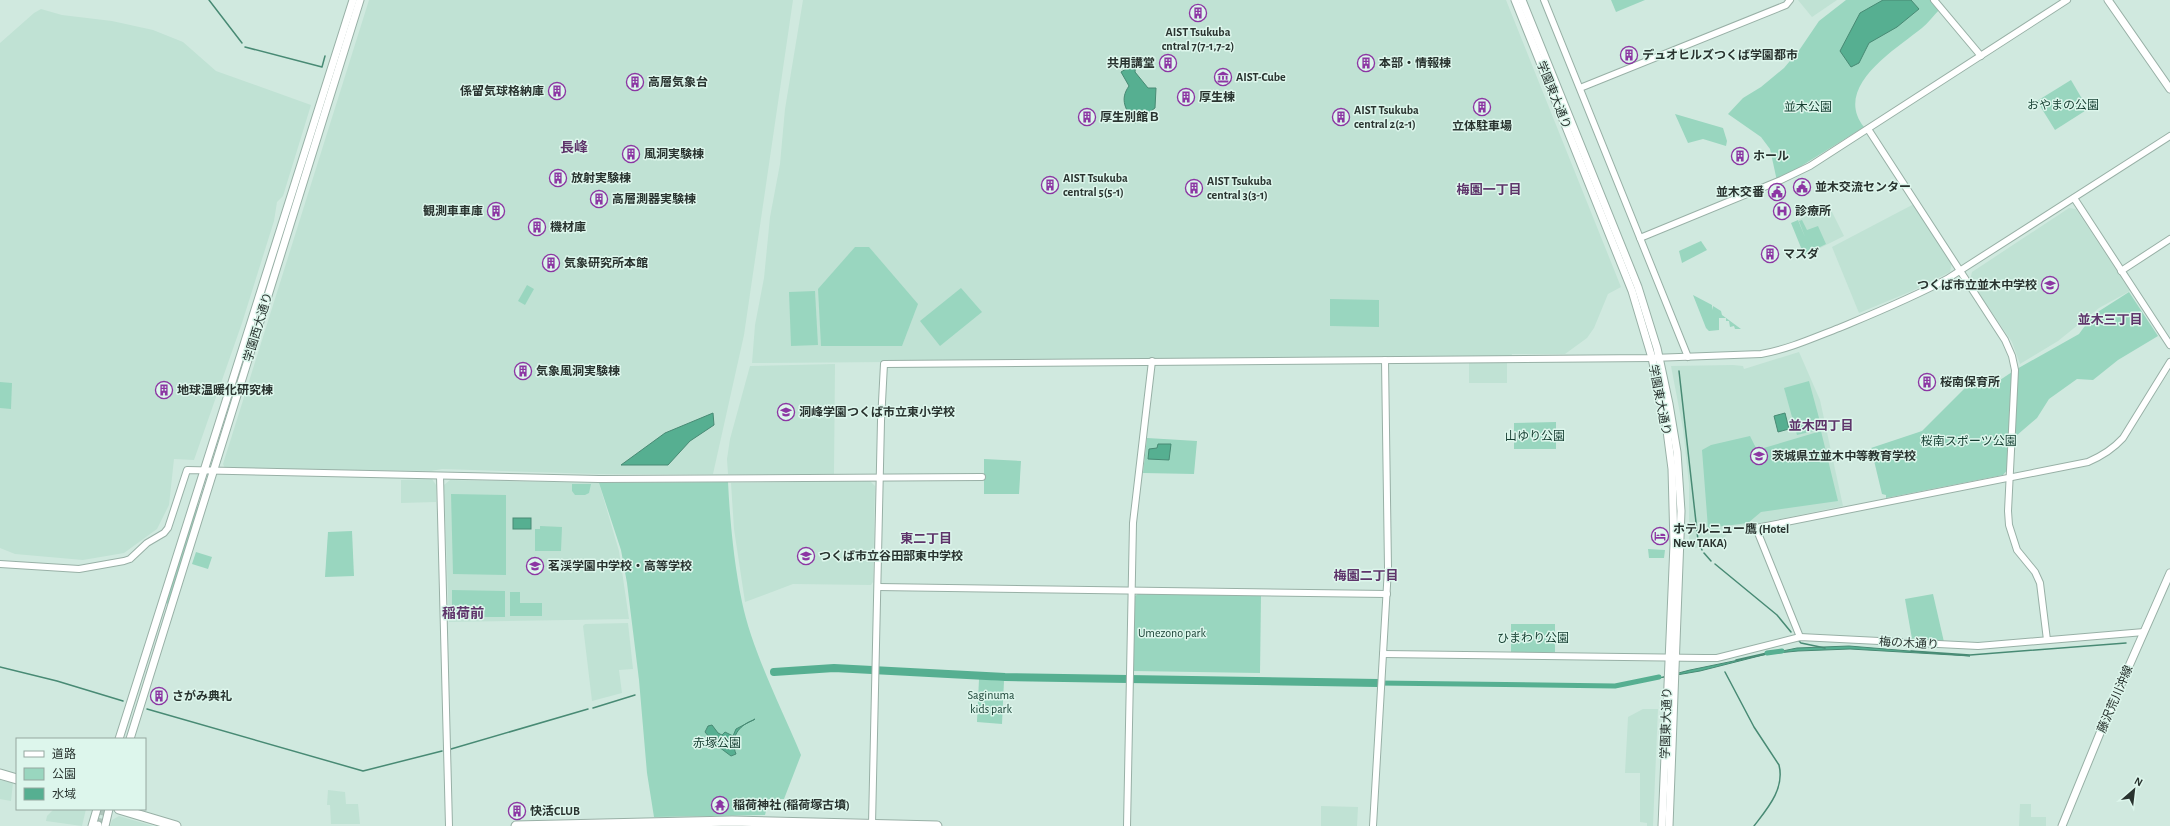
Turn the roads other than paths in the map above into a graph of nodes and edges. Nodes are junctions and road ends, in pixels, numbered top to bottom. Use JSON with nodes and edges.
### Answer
{"nodes":[{"id":1,"x":353,"y":0,"type":"edge"},
{"id":2,"x":360,"y":0,"type":"edge"},
{"id":3,"x":1515,"y":0,"type":"edge"},
{"id":4,"x":1522,"y":0,"type":"edge"},
{"id":5,"x":1544,"y":0,"type":"edge"},
{"id":6,"x":1790,"y":0,"type":"edge"},
{"id":7,"x":1934,"y":0,"type":"edge"},
{"id":8,"x":2067,"y":0,"type":"edge"},
{"id":9,"x":2108,"y":0,"type":"edge"},
{"id":10,"x":1981,"y":56,"type":"junction"},
{"id":11,"x":1580,"y":88,"type":"junction"},
{"id":12,"x":2170,"y":89,"type":"edge"},
{"id":13,"x":1868,"y":130,"type":"junction"},
{"id":14,"x":2170,"y":136,"type":"edge"},
{"id":15,"x":2074,"y":198,"type":"junction"},
{"id":16,"x":1640,"y":238,"type":"junction"},
{"id":17,"x":2170,"y":239,"type":"edge"},
{"id":18,"x":1960,"y":271,"type":"junction"},
{"id":19,"x":2121,"y":271,"type":"junction"},
{"id":20,"x":2170,"y":345,"type":"edge"},
{"id":21,"x":1656,"y":358,"type":"junction"},
{"id":22,"x":1688,"y":358,"type":"junction"},
{"id":23,"x":1385,"y":360,"type":"junction"},
{"id":24,"x":1152,"y":361,"type":"junction"},
{"id":25,"x":2170,"y":362,"type":"edge"},
{"id":26,"x":208,"y":471,"type":"junction"},
{"id":27,"x":440,"y":476,"type":"junction"},
{"id":28,"x":880,"y":477,"type":"junction"},
{"id":29,"x":982,"y":477,"type":"dead end"},
{"id":30,"x":2011,"y":477,"type":"junction"},
{"id":31,"x":0,"y":564,"type":"edge"},
{"id":32,"x":2170,"y":573,"type":"edge"},
{"id":33,"x":878,"y":587,"type":"junction"},
{"id":34,"x":1132,"y":590,"type":"junction"},
{"id":35,"x":1387,"y":594,"type":"junction"},
{"id":36,"x":2144,"y":632,"type":"junction"},
{"id":37,"x":1800,"y":637,"type":"junction"},
{"id":38,"x":2047,"y":640,"type":"junction"},
{"id":39,"x":152,"y":652,"type":"junction"},
{"id":40,"x":1383,"y":654,"type":"junction"},
{"id":41,"x":1672,"y":658,"type":"junction"},
{"id":42,"x":119,"y":738,"type":"edge"},
{"id":43,"x":124,"y":738,"type":"edge"},
{"id":44,"x":130,"y":738,"type":"edge"},
{"id":45,"x":0,"y":774,"type":"edge"},
{"id":46,"x":16,"y":779,"type":"edge"},
{"id":47,"x":96,"y":810,"type":"edge"},
{"id":48,"x":108,"y":810,"type":"edge"},
{"id":49,"x":122,"y":810,"type":"edge"},
{"id":50,"x":872,"y":824,"type":"junction"},
{"id":51,"x":98,"y":826,"type":"edge"},
{"id":52,"x":176,"y":826,"type":"edge"},
{"id":53,"x":449,"y":826,"type":"edge"},
{"id":54,"x":516,"y":826,"type":"edge"},
{"id":55,"x":937,"y":826,"type":"edge"},
{"id":56,"x":1128,"y":826,"type":"edge"},
{"id":57,"x":1373,"y":826,"type":"edge"},
{"id":58,"x":1662,"y":826,"type":"edge"},
{"id":59,"x":1669,"y":826,"type":"edge"},
{"id":60,"x":2062,"y":826,"type":"edge"}],
"edges":[{"from":1,"to":26,"type":"main road","name":"学園西大通り"},
{"from":2,"to":26,"type":"main road","name":"学園西大通り"},
{"from":3,"to":21,"type":"main road","name":"学園東大通り"},
{"from":4,"to":21,"type":"main road","name":"学園東大通り"},
{"from":5,"to":11,"type":"street"},
{"from":6,"to":11,"type":"street"},
{"from":7,"to":10,"type":"street"},
{"from":8,"to":10,"type":"street"},
{"from":9,"to":12,"type":"main road"},
{"from":10,"to":13,"type":"street"},
{"from":11,"to":16,"type":"street"},
{"from":13,"to":16,"type":"street"},
{"from":13,"to":18,"type":"street"},
{"from":14,"to":15,"type":"street"},
{"from":15,"to":18,"type":"street"},
{"from":15,"to":19,"type":"street"},
{"from":16,"to":22,"type":"street"},
{"from":17,"to":19,"type":"street"},
{"from":18,"to":22,"type":"street"},
{"from":18,"to":30,"type":"street"},
{"from":19,"to":20,"type":"street"},
{"from":21,"to":22,"type":"street"},
{"from":21,"to":23,"type":"street"},
{"from":21,"to":41,"type":"main road","name":"学園東大通り"},
{"from":23,"to":24,"type":"street"},
{"from":23,"to":35,"type":"street"},
{"from":24,"to":28,"type":"street"},
{"from":24,"to":34,"type":"street"},
{"from":25,"to":30,"type":"street"},
{"from":26,"to":27,"type":"street"},
{"from":26,"to":31,"type":"street"},
{"from":26,"to":39,"type":"main road","name":"学園西大通り"},
{"from":27,"to":28,"type":"street"},
{"from":27,"to":53,"type":"street"},
{"from":28,"to":29,"type":"street"},
{"from":28,"to":33,"type":"street"},
{"from":30,"to":37,"type":"street"},
{"from":30,"to":38,"type":"street"},
{"from":32,"to":36,"type":"main road","name":"藤沢荒川沖線"},
{"from":33,"to":34,"type":"street"},
{"from":33,"to":50,"type":"street"},
{"from":34,"to":35,"type":"street"},
{"from":34,"to":56,"type":"street"},
{"from":35,"to":40,"type":"street"},
{"from":36,"to":38,"type":"street","name":"梅の木通り"},
{"from":36,"to":60,"type":"main road","name":"藤沢荒川沖線"},
{"from":37,"to":38,"type":"street","name":"梅の木通り"},
{"from":37,"to":41,"type":"street","name":"梅の木通り"},
{"from":39,"to":42,"type":"main road","name":"学園西大通り"},
{"from":39,"to":43,"type":"main road","name":"学園西大通り"},
{"from":39,"to":44,"type":"main road","name":"学園西大通り"},
{"from":40,"to":41,"type":"street","name":"梅の木通り"},
{"from":40,"to":57,"type":"street"},
{"from":41,"to":58,"type":"main road","name":"学園東大通り"},
{"from":41,"to":59,"type":"main road","name":"学園東大通り"},
{"from":45,"to":46,"type":"highway"},
{"from":47,"to":51,"type":"main road"},
{"from":48,"to":51,"type":"main road"},
{"from":49,"to":52,"type":"highway"},
{"from":50,"to":54,"type":"highway"},
{"from":50,"to":55,"type":"highway"}]}
